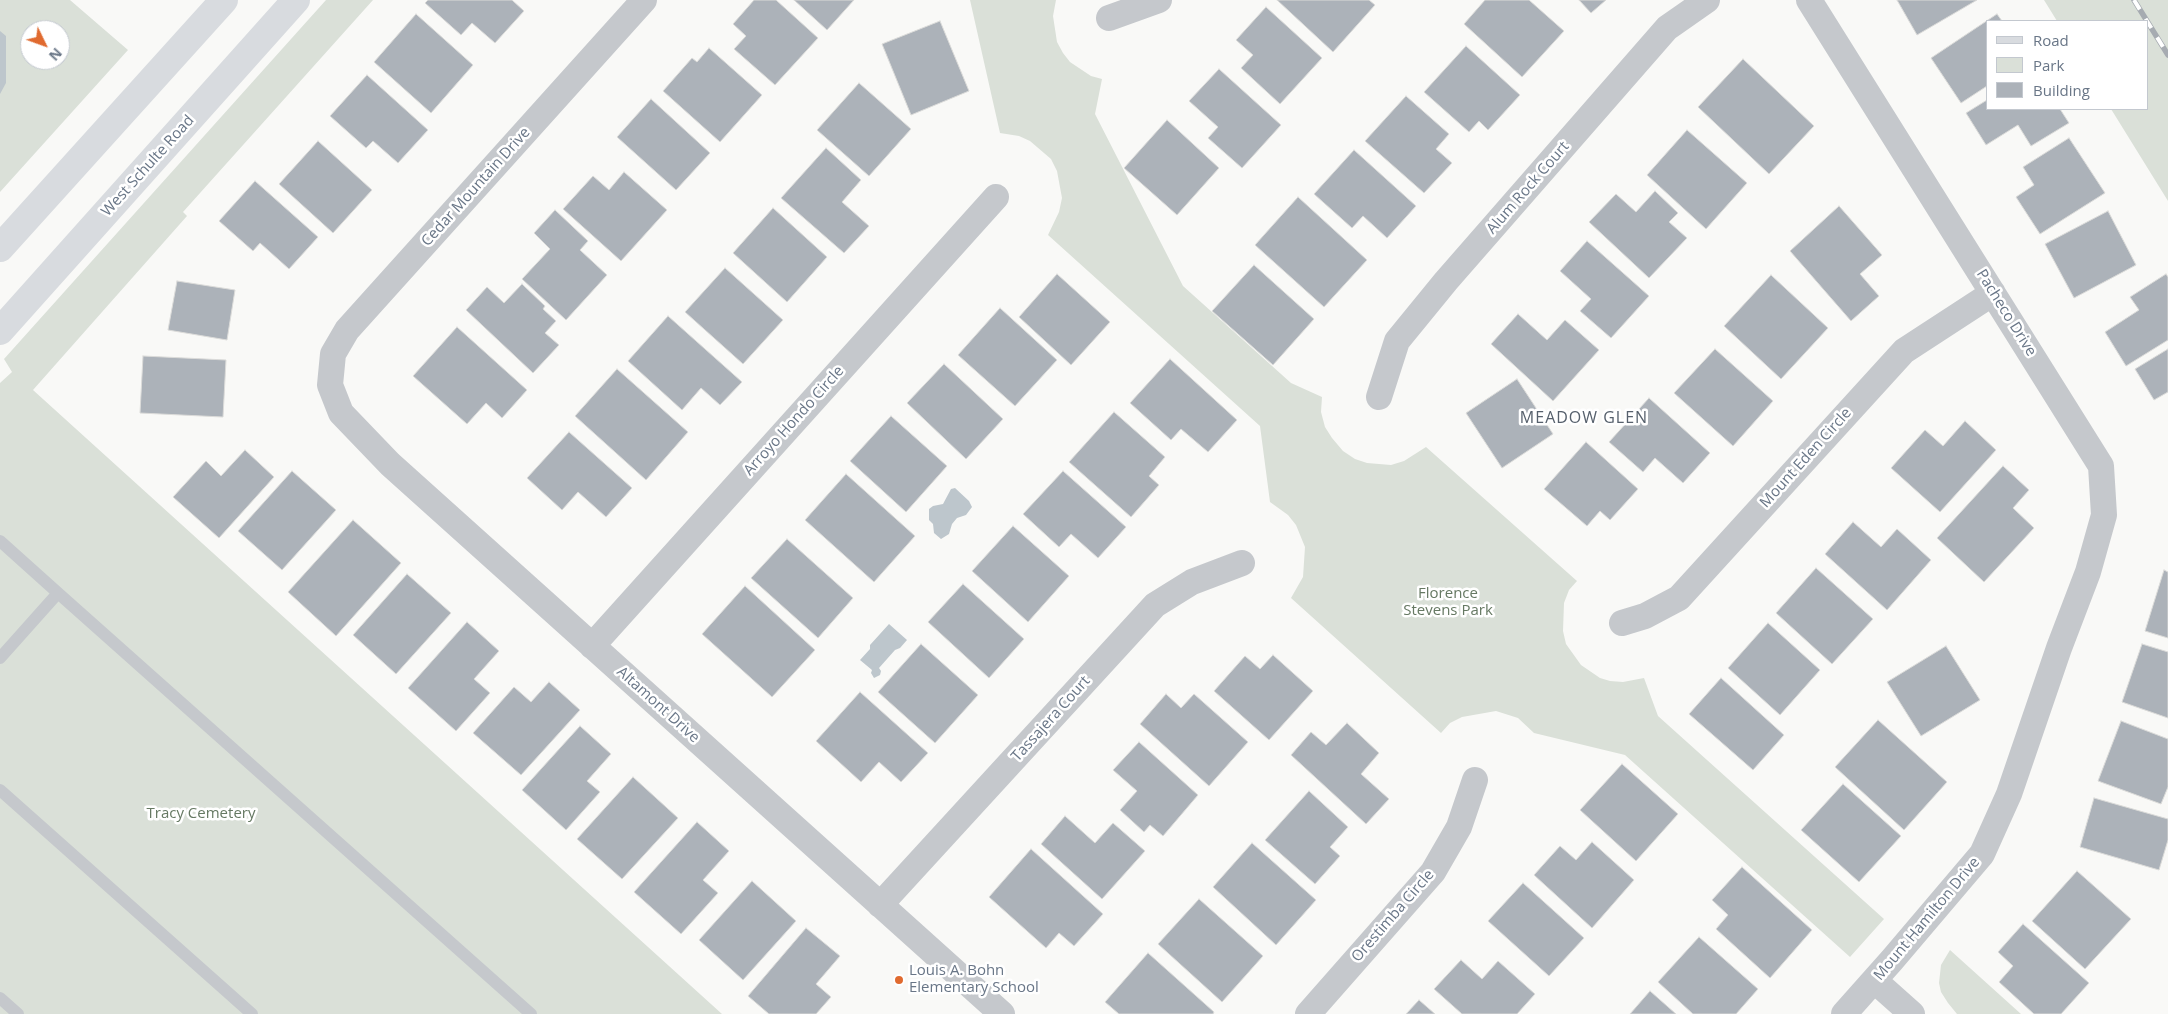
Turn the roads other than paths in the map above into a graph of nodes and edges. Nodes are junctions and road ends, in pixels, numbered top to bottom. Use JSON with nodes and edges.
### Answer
{"nodes":[{"id":1,"x":224,"y":0,"type":"edge"},
{"id":2,"x":296,"y":0,"type":"edge"},
{"id":3,"x":644,"y":0,"type":"edge"},
{"id":4,"x":1159,"y":0,"type":"edge"},
{"id":5,"x":1707,"y":0,"type":"edge"},
{"id":6,"x":1810,"y":0,"type":"edge"},
{"id":7,"x":1109,"y":18,"type":"dead end"},
{"id":8,"x":996,"y":197,"type":"dead end"},
{"id":9,"x":0,"y":248,"type":"edge"},
{"id":10,"x":1993,"y":293,"type":"junction"},
{"id":11,"x":0,"y":331,"type":"edge"},
{"id":12,"x":330,"y":385,"type":"joint"},
{"id":13,"x":1379,"y":397,"type":"dead end"},
{"id":14,"x":0,"y":541,"type":"edge"},
{"id":15,"x":1242,"y":563,"type":"dead end"},
{"id":16,"x":58,"y":594,"type":"junction"},
{"id":17,"x":1622,"y":623,"type":"dead end"},
{"id":18,"x":592,"y":646,"type":"junction"},
{"id":19,"x":2060,"y":648,"type":"joint"},
{"id":20,"x":0,"y":658,"type":"edge"},
{"id":21,"x":1475,"y":780,"type":"dead end"},
{"id":22,"x":0,"y":790,"type":"edge"},
{"id":23,"x":880,"y":905,"type":"junction"},
{"id":24,"x":1875,"y":981,"type":"junction"},
{"id":25,"x":0,"y":998,"type":"edge"},
{"id":26,"x":18,"y":1014,"type":"edge"},
{"id":27,"x":252,"y":1014,"type":"edge"},
{"id":28,"x":531,"y":1014,"type":"edge"},
{"id":29,"x":1002,"y":1014,"type":"edge"},
{"id":30,"x":1308,"y":1014,"type":"edge"},
{"id":31,"x":1844,"y":1014,"type":"edge"},
{"id":32,"x":1912,"y":1014,"type":"edge"}],
"edges":[{"from":1,"to":9,"type":"main road"},
{"from":2,"to":11,"type":"main road","name":"West Schulte Road"},
{"from":3,"to":12,"type":"street","name":"Cedar Mountain Drive"},
{"from":4,"to":7,"type":"street"},
{"from":5,"to":13,"type":"street","name":"Alum Rock Court"},
{"from":6,"to":10,"type":"street","name":"Pacheco Drive"},
{"from":8,"to":18,"type":"street","name":"Arroyo Hondo Circle"},
{"from":10,"to":17,"type":"street","name":"Mount Eden Circle"},
{"from":10,"to":19,"type":"street","name":"Pacheco Drive"},
{"from":12,"to":18,"type":"street","name":"Altamont Drive"},
{"from":14,"to":16,"type":"lane"},
{"from":15,"to":23,"type":"street","name":"Tassajera Court"},
{"from":16,"to":20,"type":"lane"},
{"from":16,"to":28,"type":"lane"},
{"from":18,"to":23,"type":"street","name":"Altamont Drive"},
{"from":19,"to":24,"type":"street","name":"Mount Hamilton Drive"},
{"from":21,"to":30,"type":"street","name":"Orestimba Circle"},
{"from":22,"to":27,"type":"lane"},
{"from":23,"to":29,"type":"street","name":"Altamont Drive"},
{"from":24,"to":31,"type":"street","name":"Mount Hamilton Drive"},
{"from":24,"to":32,"type":"street"},
{"from":25,"to":26,"type":"lane"}]}
